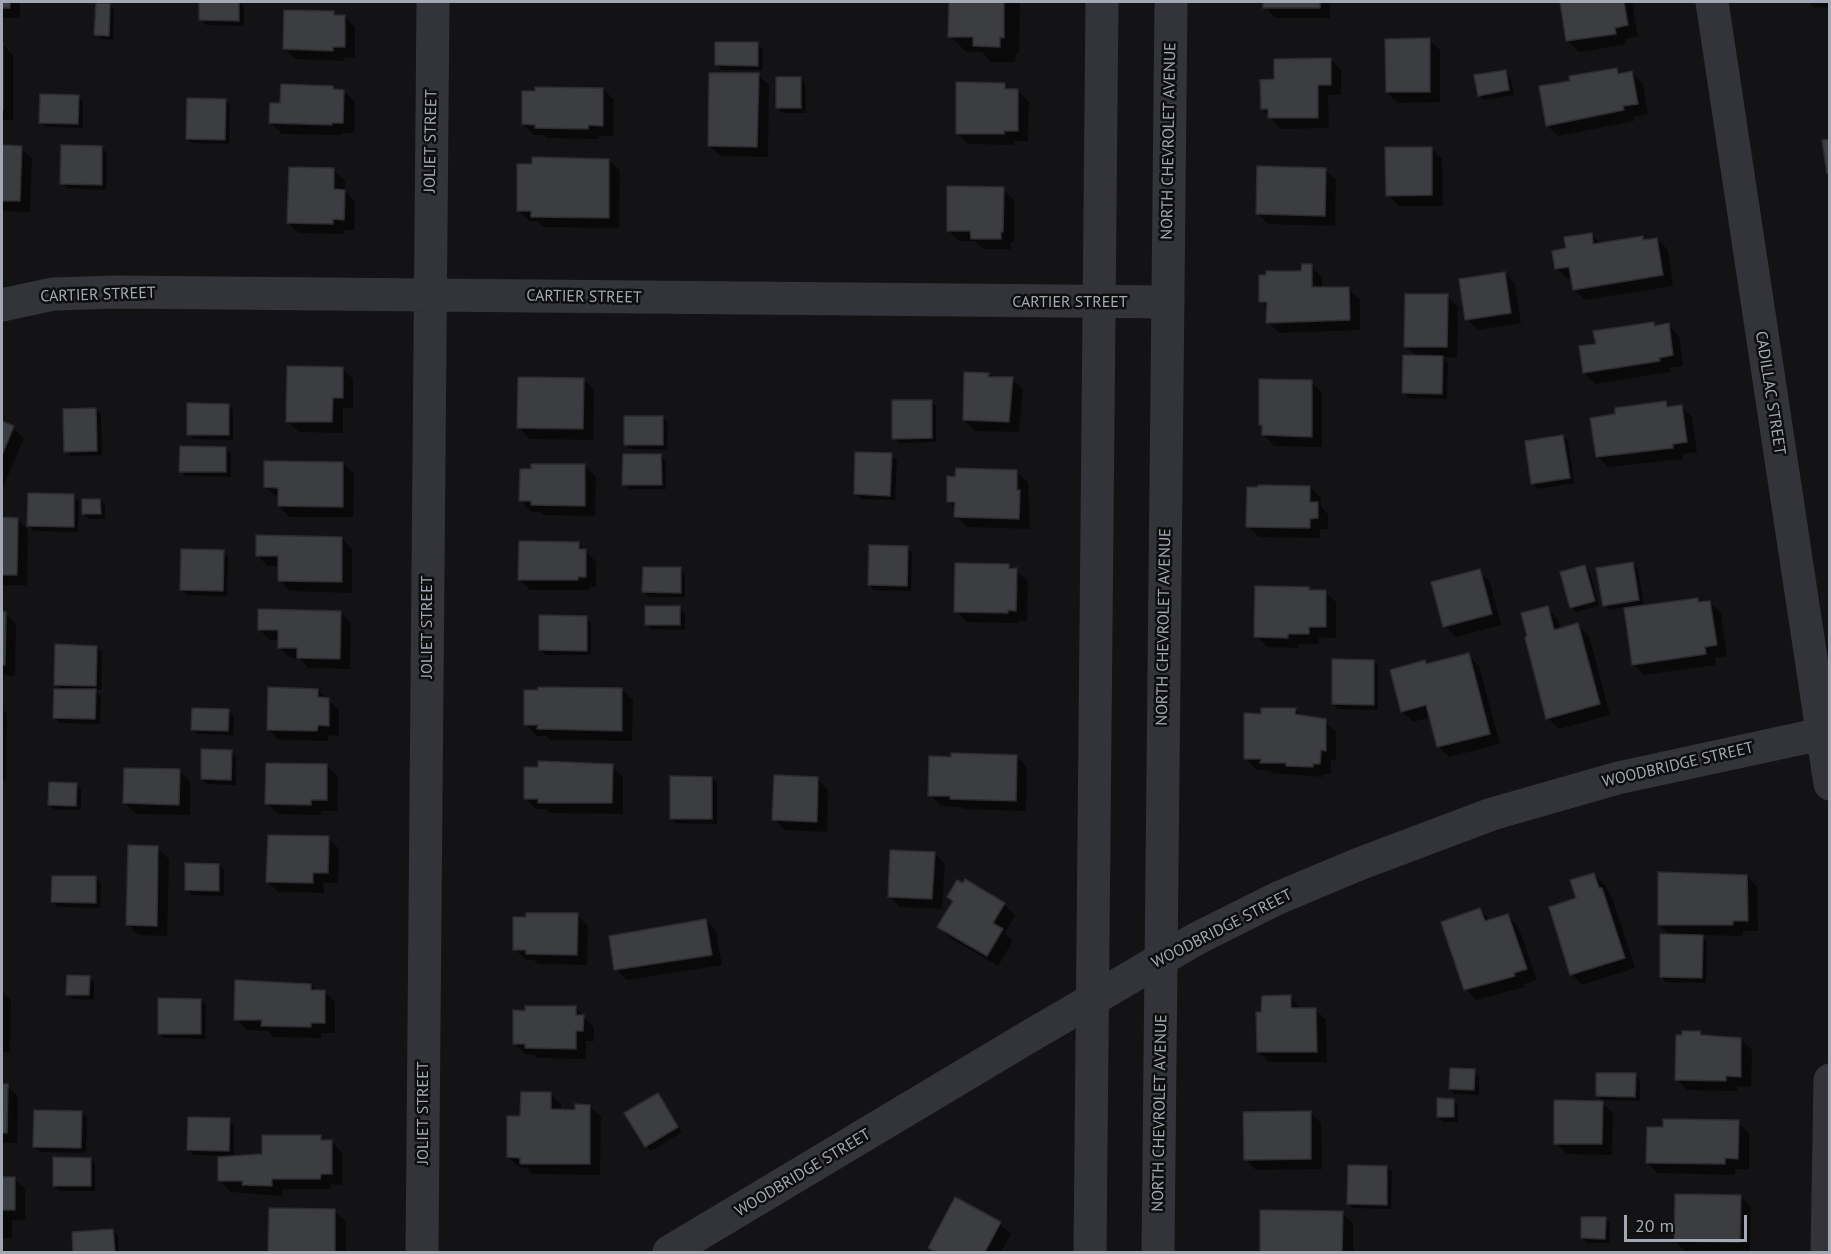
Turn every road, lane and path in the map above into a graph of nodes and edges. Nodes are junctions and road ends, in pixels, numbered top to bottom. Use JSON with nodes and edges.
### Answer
{"nodes":[{"id":1,"x":433,"y":2,"type":"edge"},
{"id":2,"x":1102,"y":2,"type":"edge"},
{"id":3,"x":1171,"y":2,"type":"edge"},
{"id":4,"x":1712,"y":2,"type":"edge"},
{"id":5,"x":429,"y":296,"type":"junction"},
{"id":6,"x":1099,"y":301,"type":"junction"},
{"id":7,"x":1167,"y":302,"type":"junction"},
{"id":8,"x":2,"y":305,"type":"edge"},
{"id":9,"x":1825,"y":733,"type":"edge"},
{"id":10,"x":1830,"y":784,"type":"edge"},
{"id":11,"x":1161,"y":960,"type":"junction"},
{"id":12,"x":1092,"y":1000,"type":"junction"},
{"id":13,"x":1830,"y":1080,"type":"edge"},
{"id":14,"x":422,"y":1252,"type":"edge"},
{"id":15,"x":669,"y":1252,"type":"edge"},
{"id":16,"x":1090,"y":1252,"type":"edge"},
{"id":17,"x":1158,"y":1252,"type":"edge"},
{"id":18,"x":1827,"y":1252,"type":"edge"}],
"edges":[{"from":1,"to":5,"type":"street","name":"JOLIET STREET"},
{"from":2,"to":6,"type":"street"},
{"from":3,"to":7,"type":"street","name":"NORTH CHEVROLET AVENUE"},
{"from":4,"to":9,"type":"street","name":"CADILLAC STREET"},
{"from":5,"to":6,"type":"street","name":"CARTIER STREET"},
{"from":5,"to":8,"type":"street","name":"CARTIER STREET"},
{"from":5,"to":14,"type":"street","name":"JOLIET STREET"},
{"from":6,"to":7,"type":"street","name":"CARTIER STREET"},
{"from":6,"to":12,"type":"street"},
{"from":7,"to":11,"type":"street","name":"NORTH CHEVROLET AVENUE"},
{"from":9,"to":10,"type":"street","name":"CADILLAC STREET"},
{"from":9,"to":11,"type":"street","name":"WOODBRIDGE STREET"},
{"from":11,"to":12,"type":"street","name":"WOODBRIDGE STREET"},
{"from":11,"to":17,"type":"street","name":"NORTH CHEVROLET AVENUE"},
{"from":12,"to":15,"type":"street","name":"WOODBRIDGE STREET"},
{"from":12,"to":16,"type":"street"},
{"from":13,"to":18,"type":"street"}]}
